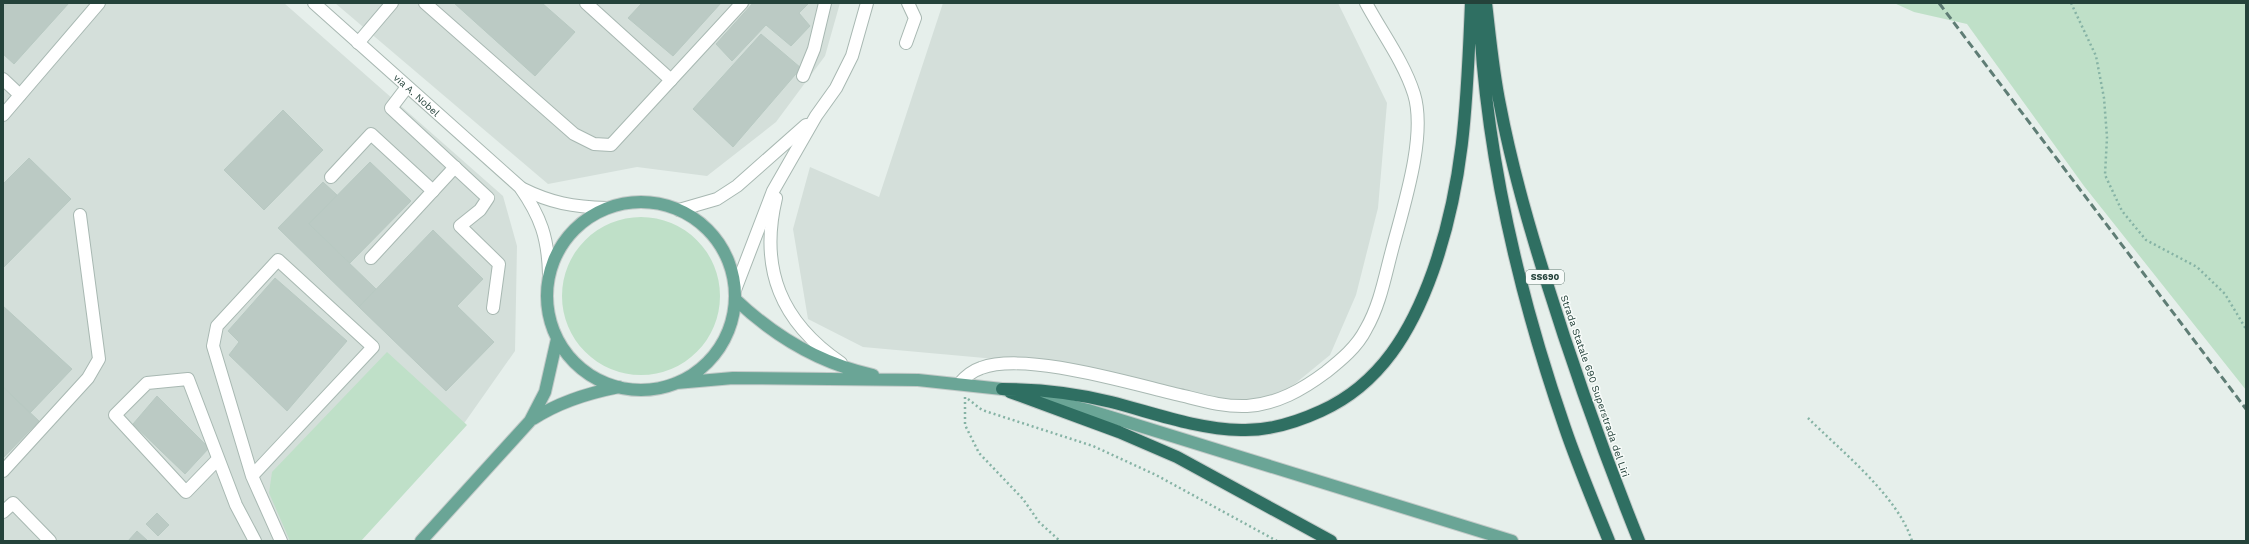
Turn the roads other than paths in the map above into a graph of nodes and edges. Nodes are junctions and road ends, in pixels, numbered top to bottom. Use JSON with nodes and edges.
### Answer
{"nodes":[{"id":1,"x":99,"y":3,"type":"edge"},
{"id":2,"x":314,"y":3,"type":"edge"},
{"id":3,"x":392,"y":3,"type":"edge"},
{"id":4,"x":425,"y":3,"type":"edge"},
{"id":5,"x":742,"y":3,"type":"edge"},
{"id":6,"x":826,"y":3,"type":"edge"},
{"id":7,"x":867,"y":3,"type":"edge"},
{"id":8,"x":908,"y":3,"type":"edge"},
{"id":9,"x":1366,"y":3,"type":"edge"},
{"id":10,"x":1471,"y":3,"type":"edge"},
{"id":11,"x":1479,"y":3,"type":"edge"},
{"id":12,"x":1486,"y":3,"type":"edge"},
{"id":13,"x":588,"y":4,"type":"edge"},
{"id":14,"x":358,"y":43,"type":"junction"},
{"id":15,"x":906,"y":43,"type":"dead end"},
{"id":16,"x":803,"y":76,"type":"dead end"},
{"id":17,"x":3,"y":79,"type":"edge"},
{"id":18,"x":671,"y":80,"type":"junction"},
{"id":19,"x":407,"y":87,"type":"junction"},
{"id":20,"x":20,"y":95,"type":"junction"},
{"id":21,"x":3,"y":115,"type":"edge"},
{"id":22,"x":816,"y":116,"type":"junction"},
{"id":23,"x":454,"y":167,"type":"junction"},
{"id":24,"x":781,"y":176,"type":"junction"},
{"id":25,"x":331,"y":177,"type":"dead end"},
{"id":26,"x":520,"y":187,"type":"junction"},
{"id":27,"x":433,"y":191,"type":"junction"},
{"id":28,"x":606,"y":208,"type":"junction"},
{"id":29,"x":680,"y":210,"type":"junction"},
{"id":30,"x":80,"y":215,"type":"dead end"},
{"id":31,"x":371,"y":258,"type":"dead end"},
{"id":32,"x":549,"y":274,"type":"junction"},
{"id":33,"x":735,"y":294,"type":"junction"},
{"id":34,"x":493,"y":308,"type":"dead end"},
{"id":35,"x":557,"y":339,"type":"junction"},
{"id":36,"x":847,"y":367,"type":"junction"},
{"id":37,"x":892,"y":380,"type":"junction"},
{"id":38,"x":676,"y":383,"type":"junction"},
{"id":39,"x":959,"y":384,"type":"junction"},
{"id":40,"x":619,"y":387,"type":"junction"},
{"id":41,"x":1002,"y":389,"type":"junction"},
{"id":42,"x":530,"y":421,"type":"junction"},
{"id":43,"x":218,"y":459,"type":"junction"},
{"id":44,"x":3,"y":471,"type":"edge"},
{"id":45,"x":252,"y":476,"type":"junction"},
{"id":46,"x":3,"y":512,"type":"edge"},
{"id":47,"x":50,"y":541,"type":"edge"},
{"id":48,"x":255,"y":541,"type":"edge"},
{"id":49,"x":281,"y":541,"type":"edge"},
{"id":50,"x":421,"y":541,"type":"edge"},
{"id":51,"x":1331,"y":541,"type":"edge"},
{"id":52,"x":1512,"y":541,"type":"edge"},
{"id":53,"x":1609,"y":541,"type":"edge"},
{"id":54,"x":1639,"y":541,"type":"edge"}],
"edges":[{"from":1,"to":20,"type":"street"},
{"from":2,"to":14,"type":"street","name":"via A. Nobel"},
{"from":3,"to":14,"type":"street"},
{"from":4,"to":18,"type":"street"},
{"from":5,"to":18,"type":"street"},
{"from":6,"to":16,"type":"street"},
{"from":7,"to":22,"type":"street"},
{"from":8,"to":15,"type":"street"},
{"from":9,"to":39,"type":"street"},
{"from":10,"to":41,"type":"highway"},
{"from":11,"to":53,"type":"highway","number":"SS690"},
{"from":12,"to":54,"type":"highway","name":"Strada Statale 690 Superstrada del Liri","number":"SS690"},
{"from":13,"to":18,"type":"street"},
{"from":14,"to":19,"type":"street","name":"via A. Nobel"},
{"from":17,"to":20,"type":"street"},
{"from":19,"to":23,"type":"street"},
{"from":19,"to":26,"type":"street","name":"via A. Nobel"},
{"from":20,"to":21,"type":"street"},
{"from":22,"to":24,"type":"street"},
{"from":22,"to":29,"type":"street"},
{"from":23,"to":27,"type":"street"},
{"from":23,"to":34,"type":"street"},
{"from":24,"to":33,"type":"street"},
{"from":24,"to":36,"type":"street"},
{"from":25,"to":27,"type":"street"},
{"from":26,"to":28,"type":"street"},
{"from":26,"to":32,"type":"street"},
{"from":27,"to":31,"type":"street"},
{"from":28,"to":29,"type":"main road"},
{"from":28,"to":32,"type":"main road"},
{"from":29,"to":33,"type":"main road"},
{"from":30,"to":44,"type":"street"},
{"from":32,"to":35,"type":"main road"},
{"from":33,"to":36,"type":"main road"},
{"from":33,"to":38,"type":"main road"},
{"from":35,"to":40,"type":"main road"},
{"from":35,"to":42,"type":"main road"},
{"from":36,"to":37,"type":"main road"},
{"from":37,"to":38,"type":"main road"},
{"from":37,"to":39,"type":"main road"},
{"from":38,"to":40,"type":"main road"},
{"from":39,"to":41,"type":"main road"},
{"from":40,"to":42,"type":"main road"},
{"from":41,"to":51,"type":"highway"},
{"from":41,"to":52,"type":"main road"},
{"from":42,"to":50,"type":"main road"},
{"from":43,"to":43,"type":"street"},
{"from":43,"to":48,"type":"street"},
{"from":45,"to":45,"type":"street"},
{"from":45,"to":49,"type":"street"},
{"from":46,"to":47,"type":"street"}]}
